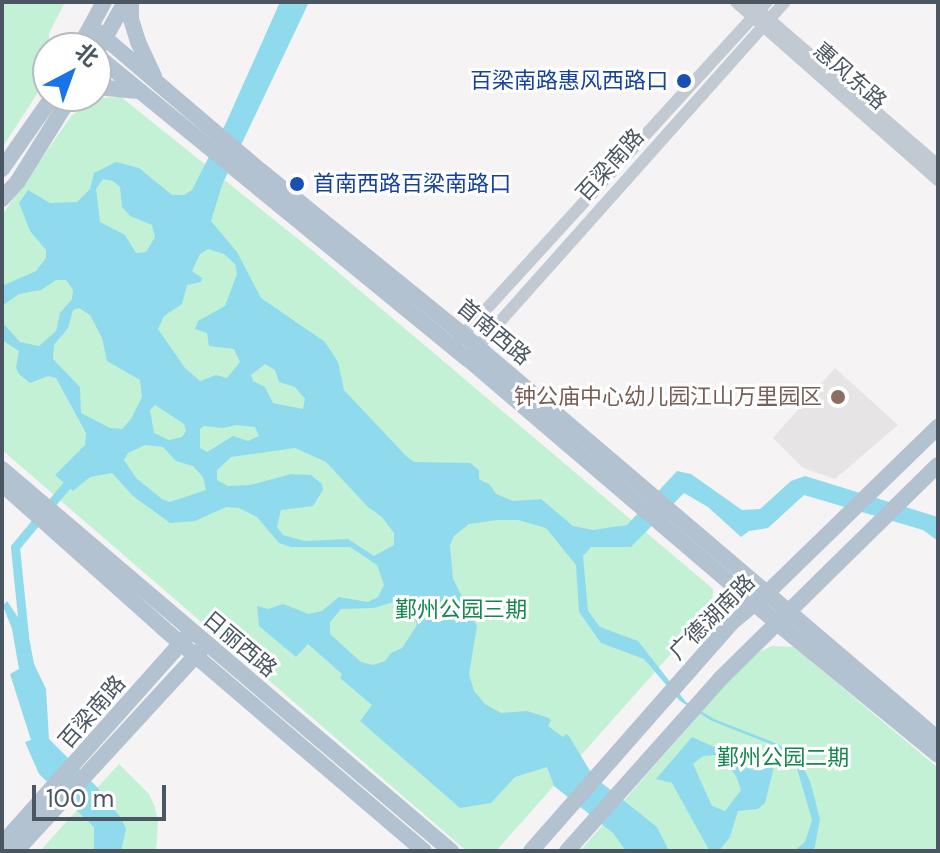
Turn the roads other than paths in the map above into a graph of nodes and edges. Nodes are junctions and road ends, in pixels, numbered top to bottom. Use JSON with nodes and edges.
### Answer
{"nodes":[{"id":1,"x":104,"y":2,"type":"edge"},
{"id":2,"x":125,"y":2,"type":"edge"},
{"id":3,"x":131,"y":2,"type":"edge"},
{"id":4,"x":736,"y":2,"type":"edge"},
{"id":5,"x":785,"y":2,"type":"edge"},
{"id":6,"x":760,"y":13,"type":"edge"},
{"id":7,"x":91,"y":26,"type":"junction"},
{"id":8,"x":88,"y":32,"type":"edge"},
{"id":9,"x":98,"y":32,"type":"edge"},
{"id":10,"x":108,"y":32,"type":"edge"},
{"id":11,"x":112,"y":44,"type":"edge"},
{"id":12,"x":112,"y":67,"type":"edge"},
{"id":13,"x":157,"y":82,"type":"junction"},
{"id":14,"x":112,"y":86,"type":"edge"},
{"id":15,"x":143,"y":93,"type":"junction"},
{"id":16,"x":55,"y":112,"type":"edge"},
{"id":17,"x":60,"y":112,"type":"edge"},
{"id":18,"x":938,"y":165,"type":"edge"},
{"id":19,"x":2,"y":169,"type":"edge"},
{"id":20,"x":938,"y":180,"type":"edge"},
{"id":21,"x":2,"y":199,"type":"edge"},
{"id":22,"x":458,"y":340,"type":"junction"},
{"id":23,"x":473,"y":353,"type":"junction"},
{"id":24,"x":938,"y":427,"type":"edge"},
{"id":25,"x":938,"y":465,"type":"edge"},
{"id":26,"x":2,"y":469,"type":"edge"},
{"id":27,"x":2,"y":484,"type":"edge"},
{"id":28,"x":26,"y":497,"type":"junction"},
{"id":29,"x":760,"y":599,"type":"junction"},
{"id":30,"x":782,"y":618,"type":"junction"},
{"id":31,"x":186,"y":637,"type":"junction"},
{"id":32,"x":201,"y":650,"type":"junction"},
{"id":33,"x":938,"y":739,"type":"edge"},
{"id":34,"x":94,"y":754,"type":"junction"},
{"id":35,"x":938,"y":755,"type":"edge"},
{"id":36,"x":58,"y":794,"type":"junction"},
{"id":37,"x":2,"y":844,"type":"edge"},
{"id":38,"x":16,"y":851,"type":"edge"},
{"id":39,"x":424,"y":851,"type":"edge"},
{"id":40,"x":451,"y":851,"type":"edge"},
{"id":41,"x":531,"y":851,"type":"edge"},
{"id":42,"x":567,"y":851,"type":"edge"}],
"edges":[{"from":1,"to":7,"type":"main road"},
{"from":2,"to":10,"type":"main road"},
{"from":3,"to":13,"type":"main road"},
{"from":4,"to":6,"type":"street","name":"惠风东路"},
{"from":5,"to":6,"type":"street","name":"百梁南路"},
{"from":6,"to":18,"type":"street"},
{"from":6,"to":20,"type":"street","name":"惠风东路"},
{"from":6,"to":22,"type":"street","name":"百梁南路"},
{"from":6,"to":23,"type":"street","name":"百梁南路"},
{"from":7,"to":8,"type":"main road"},
{"from":7,"to":9,"type":"main road","name":"首南西路"},
{"from":11,"to":13,"type":"main road","name":"首南西路"},
{"from":12,"to":15,"type":"main road","name":"首南西路"},
{"from":13,"to":22,"type":"main road","name":"首南西路"},
{"from":14,"to":15,"type":"main road"},
{"from":15,"to":22,"type":"main road","name":"首南西路"},
{"from":16,"to":19,"type":"main road"},
{"from":17,"to":21,"type":"main road"},
{"from":22,"to":23,"type":"main road","name":"首南西路"},
{"from":23,"to":29,"type":"main road","name":"首南西路"},
{"from":24,"to":29,"type":"main road","name":"广德湖南路"},
{"from":25,"to":30,"type":"main road"},
{"from":26,"to":28,"type":"main road","name":"日丽西路"},
{"from":27,"to":28,"type":"main road","name":"日丽西路"},
{"from":28,"to":31,"type":"main road","name":"日丽西路"},
{"from":29,"to":30,"type":"main road","name":"首南西路"},
{"from":29,"to":41,"type":"main road","name":"广德湖南路"},
{"from":30,"to":33,"type":"main road","name":"首南西路"},
{"from":30,"to":35,"type":"main road","name":"首南西路"},
{"from":30,"to":42,"type":"main road"},
{"from":31,"to":32,"type":"main road","name":"日丽西路"},
{"from":31,"to":34,"type":"main road","name":"百梁南路"},
{"from":32,"to":34,"type":"main road","name":"百梁南路"},
{"from":32,"to":39,"type":"main road","name":"日丽西路"},
{"from":32,"to":40,"type":"main road","name":"日丽西路"},
{"from":34,"to":36,"type":"main road","name":"百梁南路"},
{"from":36,"to":37,"type":"main road","name":"百梁南路"},
{"from":36,"to":38,"type":"main road","name":"百梁南路"}]}
